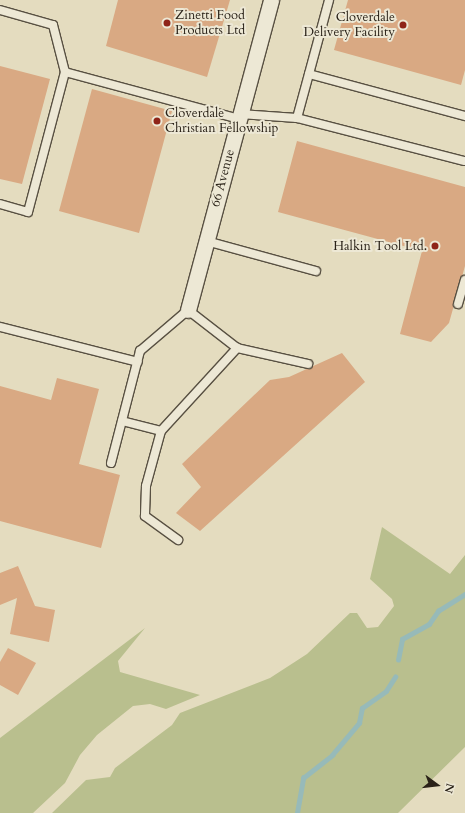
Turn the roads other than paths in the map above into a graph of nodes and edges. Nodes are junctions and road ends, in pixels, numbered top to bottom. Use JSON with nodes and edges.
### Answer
{"nodes":[{"id":1,"x":271,"y":0,"type":"edge"},
{"id":2,"x":329,"y":0,"type":"edge"},
{"id":3,"x":0,"y":10,"type":"edge"},
{"id":4,"x":65,"y":72,"type":"junction"},
{"id":5,"x":309,"y":74,"type":"junction"},
{"id":6,"x":240,"y":116,"type":"junction"},
{"id":7,"x":465,"y":116,"type":"edge"},
{"id":8,"x":297,"y":118,"type":"junction"},
{"id":9,"x":465,"y":161,"type":"edge"},
{"id":10,"x":0,"y":204,"type":"edge"},
{"id":11,"x":206,"y":241,"type":"junction"},
{"id":12,"x":316,"y":271,"type":"dead end"},
{"id":13,"x":465,"y":280,"type":"edge"},
{"id":14,"x":458,"y":304,"type":"dead end"},
{"id":15,"x":188,"y":310,"type":"junction"},
{"id":16,"x":0,"y":327,"type":"edge"},
{"id":17,"x":238,"y":348,"type":"junction"},
{"id":18,"x":138,"y":362,"type":"junction"},
{"id":19,"x":308,"y":364,"type":"dead end"},
{"id":20,"x":122,"y":421,"type":"junction"},
{"id":21,"x":161,"y":431,"type":"junction"},
{"id":22,"x":111,"y":463,"type":"dead end"},
{"id":23,"x":178,"y":540,"type":"dead end"}],
"edges":[{"from":1,"to":6,"type":"street","name":"66 Avenue"},
{"from":2,"to":5,"type":"lane"},
{"from":3,"to":4,"type":"lane"},
{"from":4,"to":6,"type":"lane"},
{"from":4,"to":10,"type":"lane"},
{"from":5,"to":7,"type":"lane"},
{"from":5,"to":8,"type":"lane"},
{"from":6,"to":8,"type":"lane"},
{"from":6,"to":11,"type":"street","name":"66 Avenue"},
{"from":8,"to":9,"type":"lane"},
{"from":11,"to":12,"type":"lane"},
{"from":11,"to":15,"type":"street","name":"66 Avenue"},
{"from":13,"to":14,"type":"lane"},
{"from":15,"to":17,"type":"lane"},
{"from":15,"to":18,"type":"lane"},
{"from":16,"to":18,"type":"lane"},
{"from":17,"to":19,"type":"lane"},
{"from":17,"to":21,"type":"lane"},
{"from":18,"to":20,"type":"lane"},
{"from":20,"to":21,"type":"lane"},
{"from":20,"to":22,"type":"lane"},
{"from":21,"to":23,"type":"lane"}]}
